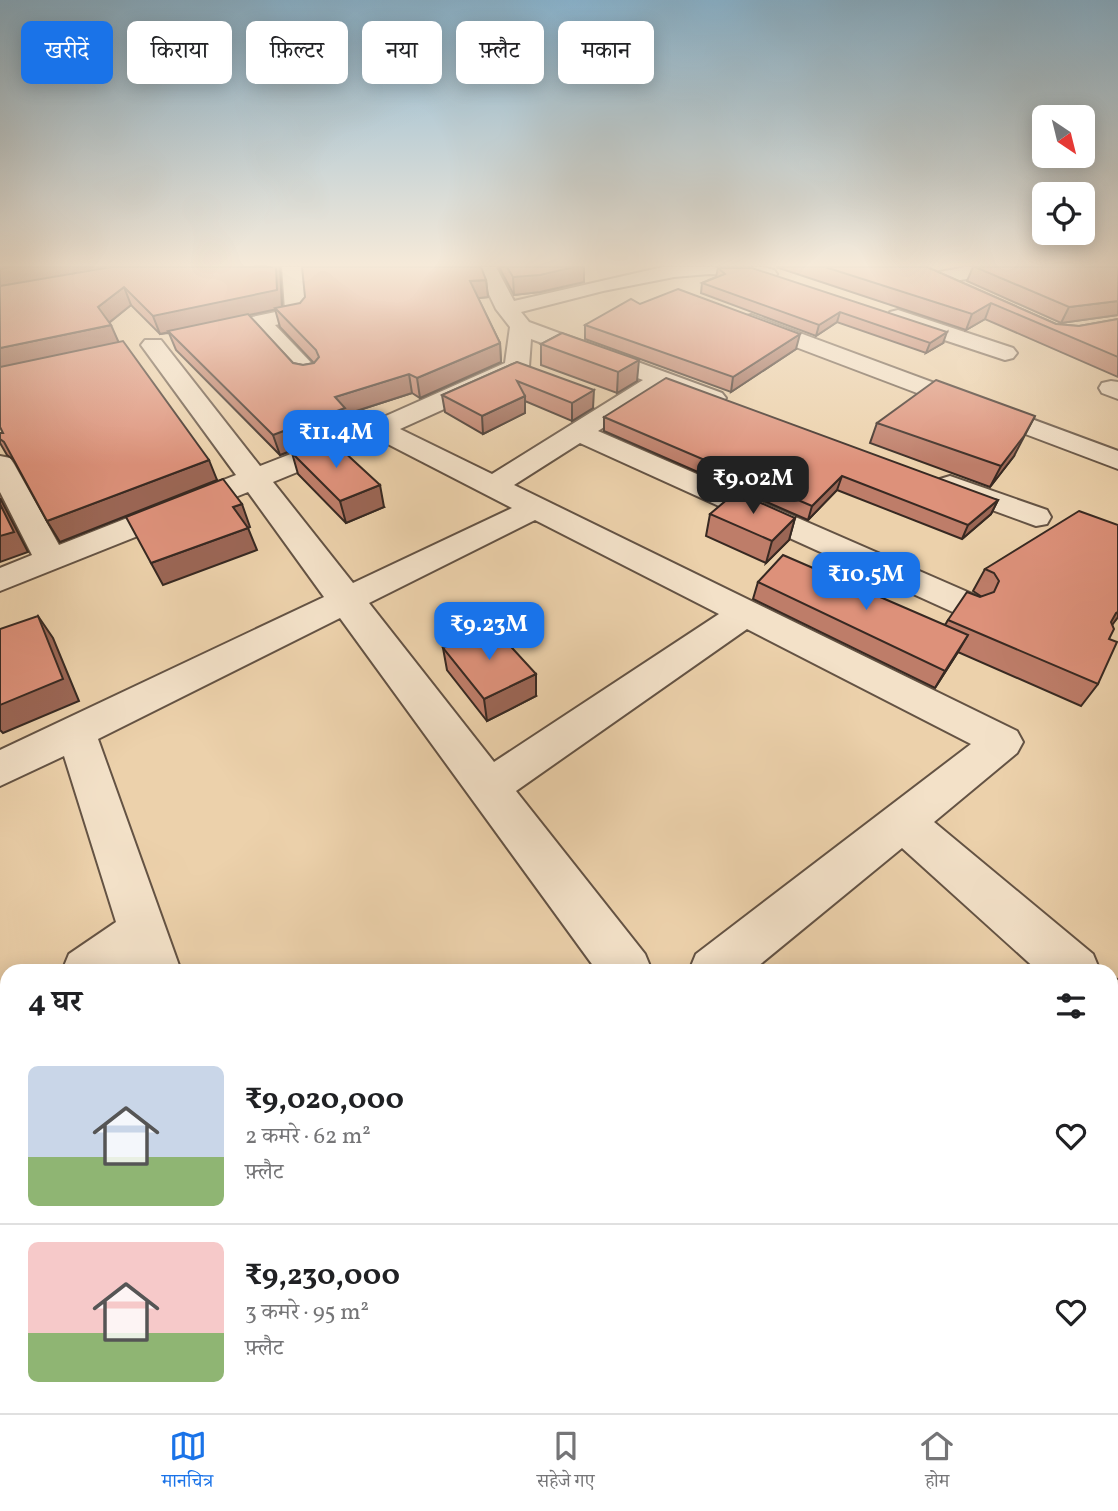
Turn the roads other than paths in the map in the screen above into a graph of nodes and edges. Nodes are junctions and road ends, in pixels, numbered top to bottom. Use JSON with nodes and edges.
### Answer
{"nodes":[{"id":1,"x":209,"y":333,"type":"edge"},
{"id":2,"x":269,"y":333,"type":"edge"},
{"id":3,"x":518,"y":333,"type":"edge"},
{"id":4,"x":550,"y":333,"type":"edge"},
{"id":5,"x":781,"y":333,"type":"edge"},
{"id":6,"x":945,"y":333,"type":"edge"},
{"id":7,"x":153,"y":345,"type":"junction"},
{"id":8,"x":128,"y":351,"type":"edge"},
{"id":9,"x":1005,"y":353,"type":"dead end"},
{"id":10,"x":309,"y":375,"type":"edge"},
{"id":11,"x":662,"y":379,"type":"junction"},
{"id":12,"x":594,"y":396,"type":"edge"},
{"id":13,"x":619,"y":406,"type":"junction"},
{"id":14,"x":740,"y":408,"type":"edge"},
{"id":15,"x":379,"y":429,"type":"junction"},
{"id":16,"x":578,"y":432,"type":"junction"},
{"id":17,"x":1118,"y":461,"type":"edge"},
{"id":18,"x":0,"y":464,"type":"edge"},
{"id":19,"x":920,"y":474,"type":"edge"},
{"id":20,"x":255,"y":480,"type":"junction"},
{"id":21,"x":493,"y":486,"type":"junction"},
{"id":22,"x":536,"y":508,"type":"junction"},
{"id":23,"x":1036,"y":517,"type":"dead end"},
{"id":24,"x":51,"y":560,"type":"junction"},
{"id":25,"x":0,"y":580,"type":"edge"},
{"id":26,"x":347,"y":601,"type":"junction"},
{"id":27,"x":967,"y":605,"type":"edge"},
{"id":28,"x":746,"y":613,"type":"junction"},
{"id":29,"x":76,"y":732,"type":"junction"},
{"id":30,"x":0,"y":769,"type":"edge"},
{"id":31,"x":488,"y":788,"type":"junction"},
{"id":32,"x":902,"y":821,"type":"junction"},
{"id":33,"x":149,"y":952,"type":"edge"},
{"id":34,"x":110,"y":964,"type":"edge"},
{"id":35,"x":622,"y":964,"type":"edge"},
{"id":36,"x":723,"y":964,"type":"edge"},
{"id":37,"x":1067,"y":964,"type":"edge"}],
"edges":[{"from":1,"to":7,"type":"street"},
{"from":2,"to":10,"type":"street"},
{"from":3,"to":15,"type":"street"},
{"from":4,"to":11,"type":"street"},
{"from":5,"to":17,"type":"street"},
{"from":6,"to":9,"type":"street"},
{"from":7,"to":8,"type":"street"},
{"from":7,"to":20,"type":"street"},
{"from":11,"to":13,"type":"street"},
{"from":11,"to":14,"type":"street"},
{"from":12,"to":13,"type":"street"},
{"from":13,"to":16,"type":"street"},
{"from":15,"to":20,"type":"street"},
{"from":15,"to":21,"type":"street"},
{"from":16,"to":21,"type":"street"},
{"from":16,"to":27,"type":"street"},
{"from":18,"to":24,"type":"street"},
{"from":19,"to":23,"type":"street"},
{"from":20,"to":24,"type":"street"},
{"from":20,"to":26,"type":"street"},
{"from":21,"to":22,"type":"street"},
{"from":22,"to":26,"type":"street"},
{"from":22,"to":28,"type":"street"},
{"from":24,"to":25,"type":"street"},
{"from":26,"to":29,"type":"street"},
{"from":26,"to":31,"type":"street"},
{"from":28,"to":31,"type":"street"},
{"from":28,"to":32,"type":"street"},
{"from":29,"to":30,"type":"street"},
{"from":29,"to":33,"type":"street"},
{"from":31,"to":35,"type":"street"},
{"from":32,"to":36,"type":"street"},
{"from":32,"to":37,"type":"street"},
{"from":33,"to":34,"type":"street"}]}
